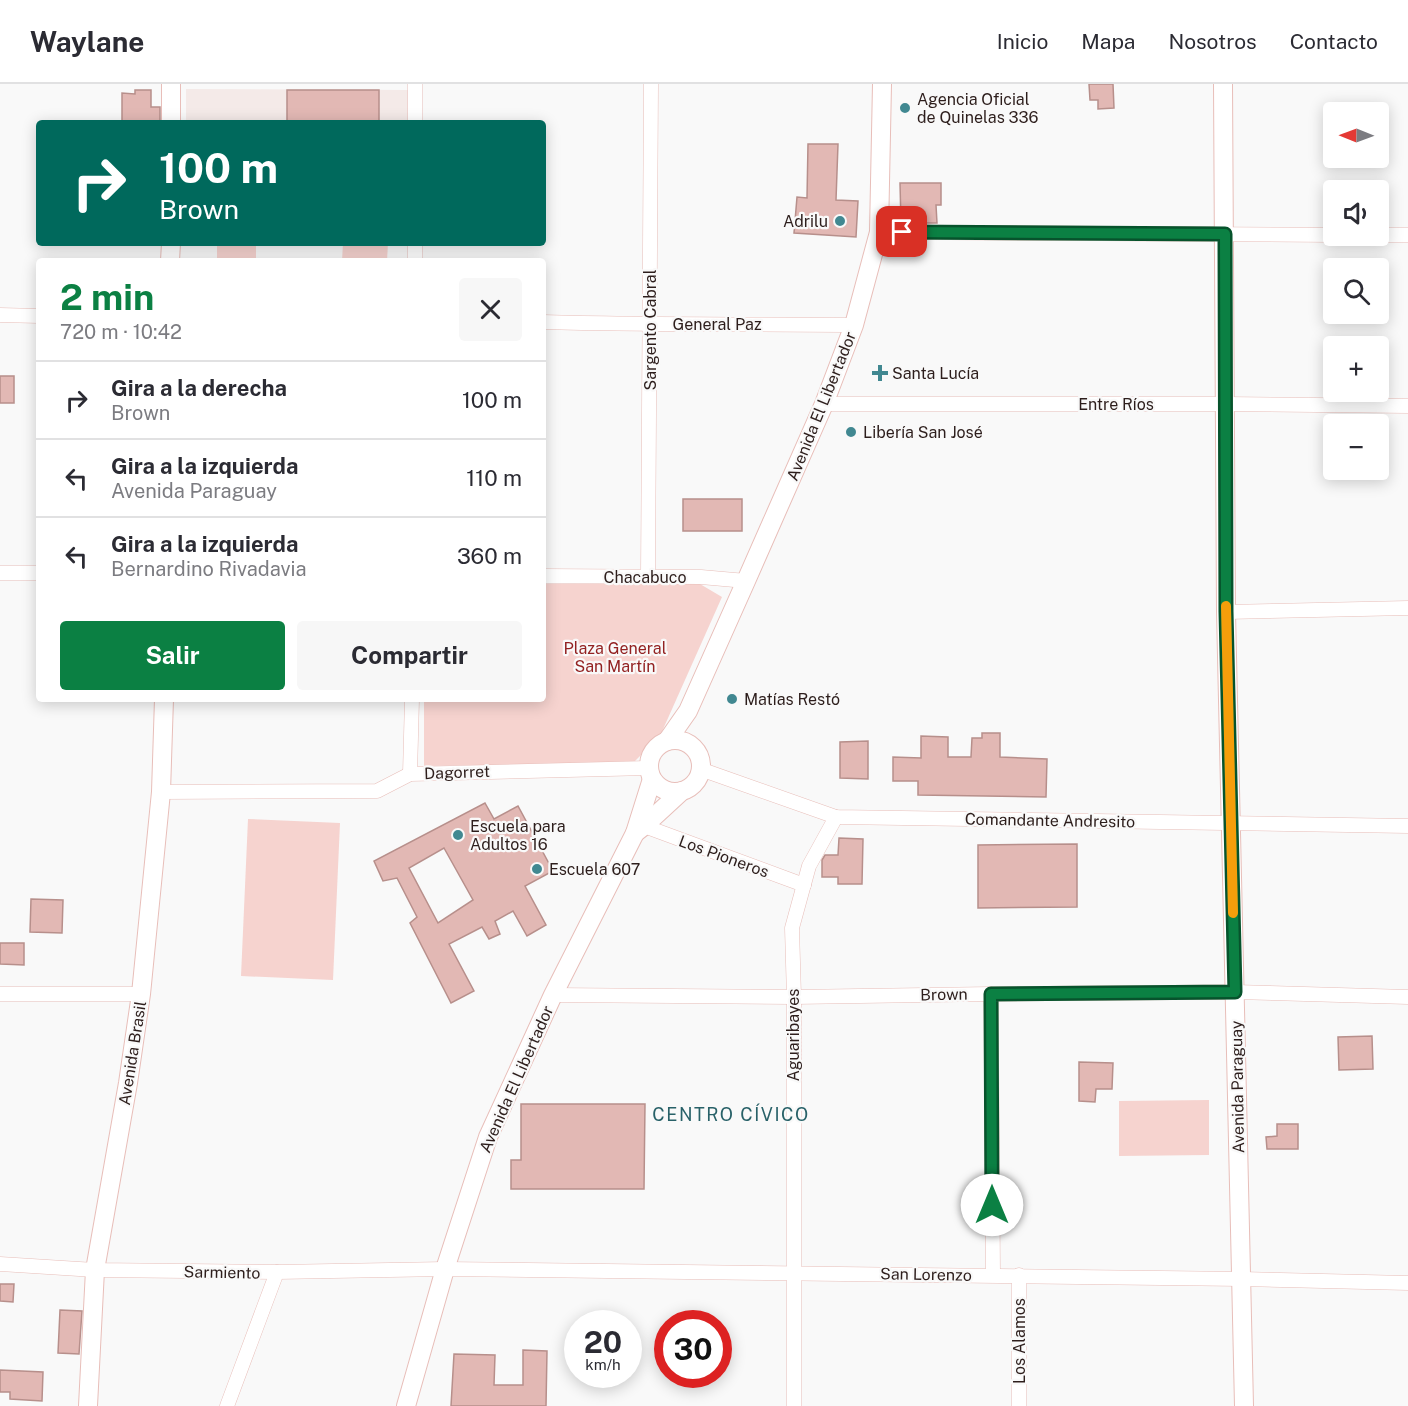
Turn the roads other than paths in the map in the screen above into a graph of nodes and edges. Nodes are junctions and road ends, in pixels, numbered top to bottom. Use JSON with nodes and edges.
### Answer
{"nodes":[{"id":1,"x":171,"y":84,"type":"edge"},
{"id":2,"x":415,"y":84,"type":"edge"},
{"id":3,"x":651,"y":84,"type":"edge"},
{"id":4,"x":882,"y":84,"type":"edge"},
{"id":5,"x":1223,"y":84,"type":"edge"},
{"id":6,"x":171,"y":120,"type":"edge"},
{"id":7,"x":415,"y":120,"type":"edge"},
{"id":8,"x":879,"y":232,"type":"junction"},
{"id":9,"x":1225,"y":234,"type":"junction"},
{"id":10,"x":1323,"y":235,"type":"edge"},
{"id":11,"x":1389,"y":235,"type":"edge"},
{"id":12,"x":1408,"y":236,"type":"edge"},
{"id":13,"x":0,"y":315,"type":"edge"},
{"id":14,"x":36,"y":316,"type":"edge"},
{"id":15,"x":546,"y":322,"type":"edge"},
{"id":16,"x":650,"y":325,"type":"junction"},
{"id":17,"x":854,"y":325,"type":"junction"},
{"id":18,"x":824,"y":404,"type":"junction"},
{"id":19,"x":1225,"y":404,"type":"junction"},
{"id":20,"x":1408,"y":406,"type":"edge"},
{"id":21,"x":0,"y":573,"type":"edge"},
{"id":22,"x":36,"y":573,"type":"edge"},
{"id":23,"x":546,"y":576,"type":"edge"},
{"id":24,"x":648,"y":577,"type":"junction"},
{"id":25,"x":746,"y":581,"type":"junction"},
{"id":26,"x":1408,"y":608,"type":"edge"},
{"id":27,"x":1226,"y":612,"type":"junction"},
{"id":28,"x":164,"y":702,"type":"edge"},
{"id":29,"x":412,"y":702,"type":"edge"},
{"id":30,"x":688,"y":711,"type":"junction"},
{"id":31,"x":667,"y":741,"type":"junction"},
{"id":32,"x":689,"y":744,"type":"junction"},
{"id":33,"x":700,"y":769,"type":"junction"},
{"id":34,"x":410,"y":774,"type":"junction"},
{"id":35,"x":650,"y":774,"type":"junction"},
{"id":36,"x":682,"y":791,"type":"junction"},
{"id":37,"x":161,"y":792,"type":"junction"},
{"id":38,"x":836,"y":817,"type":"junction"},
{"id":39,"x":1230,"y":823,"type":"junction"},
{"id":40,"x":1408,"y":826,"type":"edge"},
{"id":41,"x":639,"y":829,"type":"junction"},
{"id":42,"x":804,"y":885,"type":"junction"},
{"id":43,"x":1235,"y":992,"type":"junction"},
{"id":44,"x":0,"y":994,"type":"edge"},
{"id":45,"x":141,"y":994,"type":"junction"},
{"id":46,"x":991,"y":994,"type":"junction"},
{"id":47,"x":553,"y":995,"type":"junction"},
{"id":48,"x":794,"y":997,"type":"junction"},
{"id":49,"x":1408,"y":997,"type":"edge"},
{"id":50,"x":0,"y":1264,"type":"edge"},
{"id":51,"x":445,"y":1269,"type":"junction"},
{"id":52,"x":95,"y":1270,"type":"junction"},
{"id":53,"x":277,"y":1272,"type":"junction"},
{"id":54,"x":794,"y":1273,"type":"junction"},
{"id":55,"x":993,"y":1275,"type":"junction"},
{"id":56,"x":1019,"y":1275,"type":"junction"},
{"id":57,"x":1242,"y":1278,"type":"junction"},
{"id":58,"x":1408,"y":1283,"type":"edge"},
{"id":59,"x":88,"y":1406,"type":"edge"},
{"id":60,"x":227,"y":1406,"type":"edge"},
{"id":61,"x":406,"y":1406,"type":"edge"},
{"id":62,"x":794,"y":1406,"type":"edge"},
{"id":63,"x":1019,"y":1406,"type":"edge"},
{"id":64,"x":1244,"y":1406,"type":"edge"}],
"edges":[{"from":1,"to":6,"type":"main road"},
{"from":2,"to":7,"type":"street"},
{"from":3,"to":16,"type":"street","name":"Sargento Cabral"},
{"from":4,"to":8,"type":"main road","name":"Avenida El Libertador"},
{"from":5,"to":9,"type":"main road","name":"Avenida Paraguay"},
{"from":8,"to":9,"type":"street"},
{"from":8,"to":17,"type":"main road","name":"Avenida El Libertador"},
{"from":9,"to":10,"type":"street"},
{"from":9,"to":19,"type":"main road","name":"Avenida Paraguay"},
{"from":11,"to":12,"type":"street"},
{"from":13,"to":14,"type":"street"},
{"from":15,"to":16,"type":"street","name":"General Paz"},
{"from":16,"to":17,"type":"street","name":"General Paz"},
{"from":16,"to":24,"type":"street","name":"Sargento Cabral"},
{"from":17,"to":18,"type":"main road","name":"Avenida El Libertador"},
{"from":18,"to":19,"type":"street","name":"Entre Ríos"},
{"from":18,"to":25,"type":"main road","name":"Avenida El Libertador"},
{"from":19,"to":20,"type":"street","name":"Entre Ríos"},
{"from":19,"to":27,"type":"main road","name":"Avenida Paraguay"},
{"from":21,"to":22,"type":"street"},
{"from":23,"to":24,"type":"street","name":"Chacabuco"},
{"from":24,"to":25,"type":"street","name":"Chacabuco"},
{"from":25,"to":30,"type":"main road","name":"Avenida El Libertador"},
{"from":26,"to":27,"type":"street"},
{"from":27,"to":39,"type":"main road","name":"Avenida Paraguay"},
{"from":28,"to":37,"type":"main road","name":"Avenida Brasil"},
{"from":29,"to":34,"type":"street"},
{"from":30,"to":31,"type":"main road","name":"Avenida El Libertador"},
{"from":30,"to":32,"type":"main road","name":"Avenida El Libertador"},
{"from":31,"to":32,"type":"main road"},
{"from":31,"to":35,"type":"main road"},
{"from":32,"to":33,"type":"main road"},
{"from":33,"to":36,"type":"main road"},
{"from":33,"to":38,"type":"street","name":"Comandante Andresito"},
{"from":34,"to":35,"type":"street","name":"Dagorret"},
{"from":34,"to":37,"type":"street","name":"Dagorret"},
{"from":35,"to":36,"type":"main road"},
{"from":35,"to":41,"type":"main road","name":"Avenida El Libertador"},
{"from":36,"to":41,"type":"main road","name":"Avenida El Libertador"},
{"from":37,"to":45,"type":"main road","name":"Avenida Brasil"},
{"from":38,"to":39,"type":"street","name":"Comandante Andresito"},
{"from":38,"to":42,"type":"street","name":"Aguaribayes"},
{"from":39,"to":40,"type":"street","name":"Comandante Andresito"},
{"from":39,"to":43,"type":"main road","name":"Avenida Paraguay"},
{"from":41,"to":42,"type":"street","name":"Los Pioneros"},
{"from":41,"to":47,"type":"main road","name":"Avenida El Libertador"},
{"from":42,"to":48,"type":"street","name":"Aguaribayes"},
{"from":43,"to":46,"type":"street","name":"Brown"},
{"from":43,"to":49,"type":"street","name":"Brown"},
{"from":43,"to":57,"type":"main road","name":"Avenida Paraguay"},
{"from":44,"to":45,"type":"street"},
{"from":45,"to":52,"type":"main road","name":"Avenida Brasil"},
{"from":46,"to":48,"type":"street","name":"Brown"},
{"from":46,"to":55,"type":"street"},
{"from":47,"to":48,"type":"street","name":"Brown"},
{"from":47,"to":51,"type":"main road","name":"Avenida El Libertador"},
{"from":48,"to":54,"type":"street","name":"Aguaribayes"},
{"from":50,"to":52,"type":"street","name":"Sarmiento"},
{"from":51,"to":53,"type":"street","name":"Sarmiento"},
{"from":51,"to":54,"type":"street","name":"San Lorenzo"},
{"from":51,"to":61,"type":"main road","name":"Avenida El Libertador"},
{"from":52,"to":53,"type":"street","name":"Sarmiento"},
{"from":52,"to":59,"type":"main road","name":"Avenida Brasil"},
{"from":53,"to":60,"type":"street"},
{"from":54,"to":55,"type":"street","name":"San Lorenzo"},
{"from":54,"to":62,"type":"street","name":"Aguaribayes"},
{"from":55,"to":56,"type":"street","name":"San Lorenzo"},
{"from":56,"to":57,"type":"street","name":"San Lorenzo"},
{"from":56,"to":63,"type":"street","name":"Los Alamos"},
{"from":57,"to":58,"type":"street","name":"San Lorenzo"},
{"from":57,"to":64,"type":"main road","name":"Avenida Paraguay"}]}
